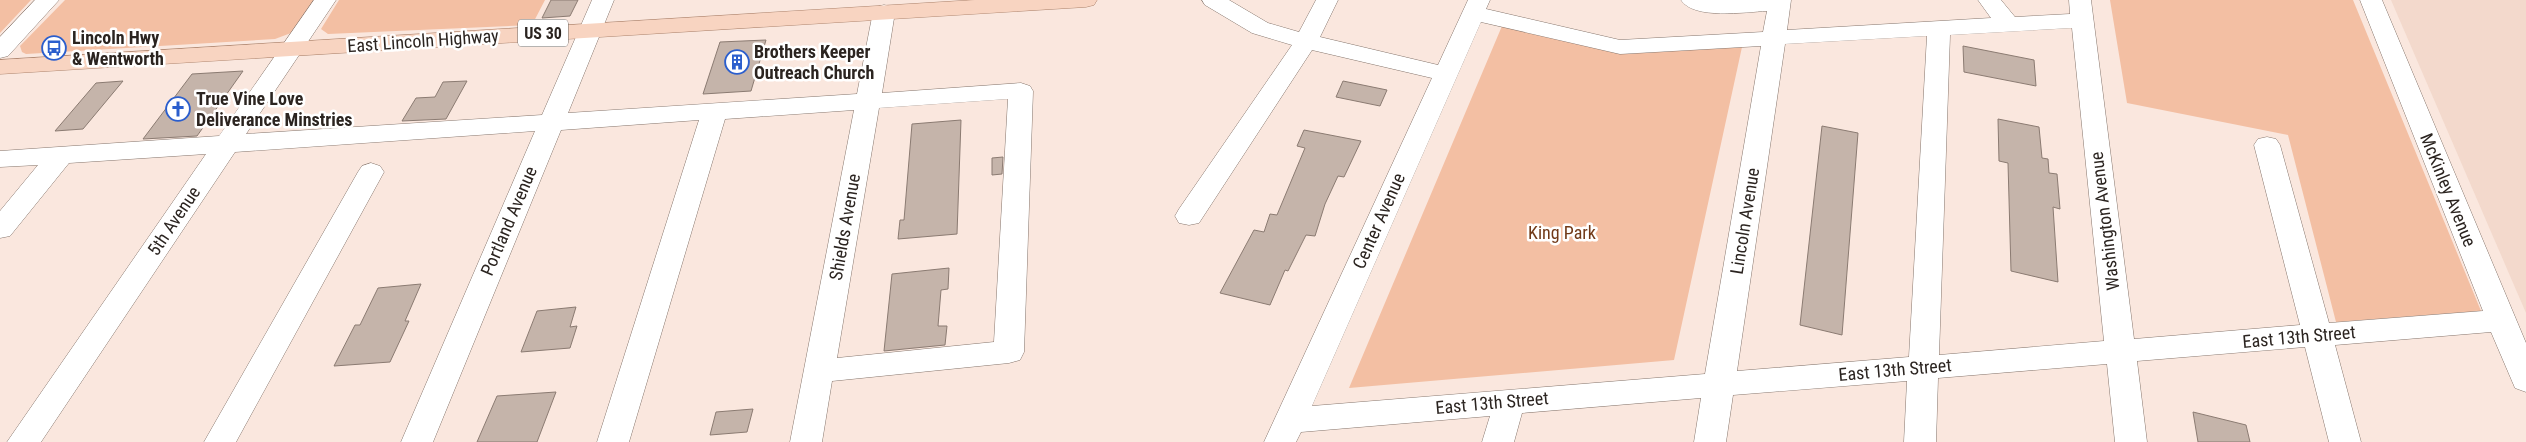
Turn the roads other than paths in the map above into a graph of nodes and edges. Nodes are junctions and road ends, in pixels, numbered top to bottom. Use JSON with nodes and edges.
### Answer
{"nodes":[{"id":1,"x":48,"y":0,"type":"edge"},
{"id":2,"x":326,"y":0,"type":"edge"},
{"id":3,"x":603,"y":0,"type":"edge"},
{"id":4,"x":1086,"y":0,"type":"edge"},
{"id":5,"x":1213,"y":0,"type":"edge"},
{"id":6,"x":1327,"y":0,"type":"edge"},
{"id":7,"x":1692,"y":0,"type":"edge"},
{"id":8,"x":1989,"y":0,"type":"edge"},
{"id":9,"x":2371,"y":0,"type":"edge"},
{"id":10,"x":1017,"y":2,"type":"edge"},
{"id":11,"x":1771,"y":2,"type":"edge"},
{"id":12,"x":1475,"y":7,"type":"edge"},
{"id":13,"x":876,"y":8,"type":"edge"},
{"id":14,"x":2081,"y":10,"type":"edge"},
{"id":15,"x":2008,"y":24,"type":"junction"},
{"id":16,"x":1939,"y":28,"type":"junction"},
{"id":17,"x":589,"y":30,"type":"junction"},
{"id":18,"x":1774,"y":38,"type":"junction"},
{"id":19,"x":1306,"y":41,"type":"junction"},
{"id":20,"x":292,"y":49,"type":"junction"},
{"id":21,"x":0,"y":51,"type":"edge"},
{"id":22,"x":0,"y":67,"type":"edge"},
{"id":23,"x":1445,"y":74,"type":"junction"},
{"id":24,"x":868,"y":101,"type":"junction"},
{"id":25,"x":714,"y":112,"type":"junction"},
{"id":26,"x":550,"y":122,"type":"junction"},
{"id":27,"x":227,"y":144,"type":"junction"},
{"id":28,"x":2267,"y":145,"type":"dead end"},
{"id":29,"x":60,"y":155,"type":"junction"},
{"id":30,"x":0,"y":159,"type":"edge"},
{"id":31,"x":371,"y":172,"type":"dead end"},
{"id":32,"x":1189,"y":216,"type":"dead end"},
{"id":33,"x":0,"y":228,"type":"edge"},
{"id":34,"x":2501,"y":320,"type":"junction"},
{"id":35,"x":2318,"y":335,"type":"junction"},
{"id":36,"x":2120,"y":351,"type":"junction"},
{"id":37,"x":1922,"y":368,"type":"junction"},
{"id":38,"x":819,"y":371,"type":"junction"},
{"id":39,"x":2526,"y":380,"type":"edge"},
{"id":40,"x":1719,"y":384,"type":"junction"},
{"id":41,"x":1510,"y":401,"type":"junction"},
{"id":42,"x":1285,"y":431,"type":"edge"},
{"id":43,"x":23,"y":442,"type":"edge"},
{"id":44,"x":220,"y":442,"type":"edge"},
{"id":45,"x":417,"y":442,"type":"edge"},
{"id":46,"x":613,"y":442,"type":"edge"},
{"id":47,"x":806,"y":442,"type":"edge"},
{"id":48,"x":1498,"y":442,"type":"edge"},
{"id":49,"x":1710,"y":442,"type":"edge"},
{"id":50,"x":1920,"y":442,"type":"edge"},
{"id":51,"x":2131,"y":442,"type":"edge"},
{"id":52,"x":2345,"y":442,"type":"edge"}],
"edges":[{"from":1,"to":21,"type":"street"},
{"from":2,"to":20,"type":"street","name":"5th Avenue"},
{"from":3,"to":17,"type":"street","name":"Portland Avenue"},
{"from":4,"to":10,"type":"main road","name":"East Lincoln Highway","number":"US 30"},
{"from":5,"to":19,"type":"street"},
{"from":6,"to":19,"type":"street"},
{"from":7,"to":11,"type":"street"},
{"from":8,"to":15,"type":"street"},
{"from":9,"to":34,"type":"street","name":"McKinley Avenue"},
{"from":10,"to":13,"type":"main road","name":"East Lincoln Highway","number":"US 30"},
{"from":11,"to":18,"type":"street","name":"Lincoln Avenue"},
{"from":12,"to":18,"type":"street"},
{"from":12,"to":23,"type":"street","name":"Center Avenue"},
{"from":13,"to":17,"type":"main road","name":"East Lincoln Highway","number":"US 30"},
{"from":13,"to":24,"type":"street","name":"Shields Avenue"},
{"from":14,"to":15,"type":"street"},
{"from":14,"to":36,"type":"street","name":"Washington Avenue"},
{"from":15,"to":16,"type":"street"},
{"from":16,"to":18,"type":"street"},
{"from":16,"to":37,"type":"street"},
{"from":17,"to":20,"type":"main road","name":"East Lincoln Highway","number":"US 30"},
{"from":17,"to":26,"type":"street","name":"Portland Avenue"},
{"from":18,"to":40,"type":"street","name":"Lincoln Avenue"},
{"from":19,"to":23,"type":"street"},
{"from":19,"to":32,"type":"street"},
{"from":20,"to":22,"type":"main road","name":"East Lincoln Highway","number":"US 30"},
{"from":20,"to":27,"type":"street","name":"5th Avenue"},
{"from":23,"to":42,"type":"street","name":"Center Avenue"},
{"from":24,"to":25,"type":"street"},
{"from":24,"to":38,"type":"street","name":"Shields Avenue"},
{"from":24,"to":38,"type":"street"},
{"from":25,"to":26,"type":"street"},
{"from":25,"to":46,"type":"street"},
{"from":26,"to":27,"type":"street"},
{"from":26,"to":45,"type":"street","name":"Portland Avenue"},
{"from":27,"to":29,"type":"street"},
{"from":27,"to":43,"type":"street","name":"5th Avenue"},
{"from":28,"to":35,"type":"street"},
{"from":29,"to":30,"type":"street"},
{"from":29,"to":33,"type":"street"},
{"from":31,"to":44,"type":"street"},
{"from":34,"to":35,"type":"street","name":"East 13th Street"},
{"from":34,"to":39,"type":"street","name":"McKinley Avenue"},
{"from":35,"to":36,"type":"street","name":"East 13th Street"},
{"from":35,"to":52,"type":"street"},
{"from":36,"to":37,"type":"street","name":"East 13th Street"},
{"from":36,"to":51,"type":"street","name":"Washington Avenue"},
{"from":37,"to":40,"type":"street","name":"East 13th Street"},
{"from":37,"to":50,"type":"street"},
{"from":38,"to":47,"type":"street","name":"Shields Avenue"},
{"from":40,"to":41,"type":"street","name":"East 13th Street"},
{"from":40,"to":49,"type":"street","name":"Lincoln Avenue"},
{"from":41,"to":42,"type":"street","name":"East 13th Street"},
{"from":41,"to":48,"type":"street"}]}
